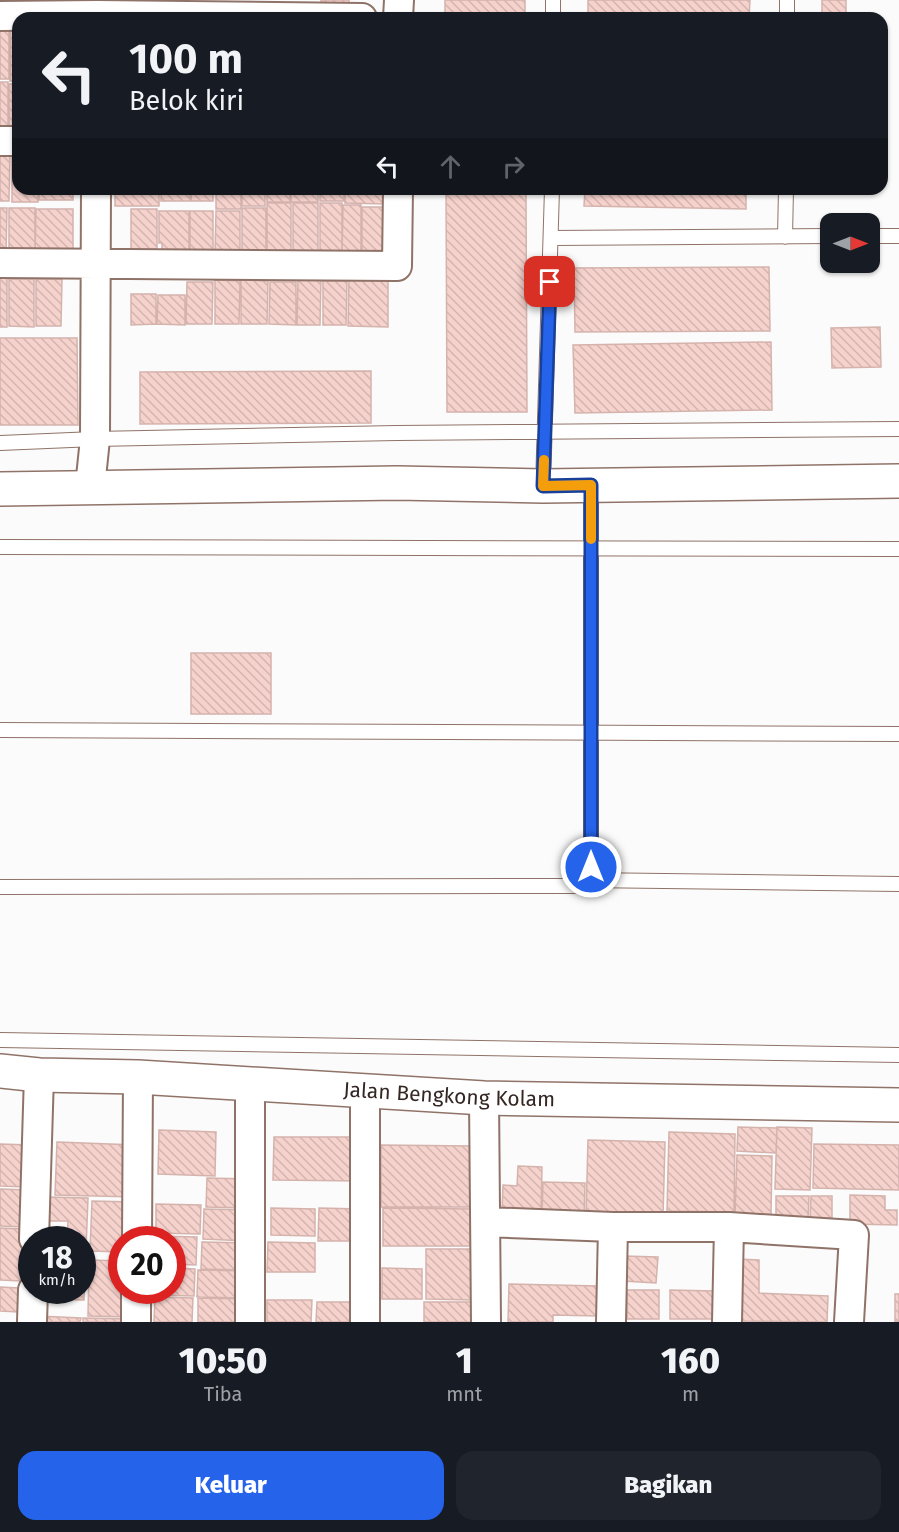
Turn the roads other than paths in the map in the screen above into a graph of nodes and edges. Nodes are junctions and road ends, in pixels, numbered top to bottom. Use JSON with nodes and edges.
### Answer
{"nodes":[{"id":1,"x":97,"y":11,"type":"edge"},
{"id":2,"x":78,"y":12,"type":"edge"},
{"id":3,"x":135,"y":12,"type":"edge"},
{"id":4,"x":96,"y":195,"type":"edge"},
{"id":5,"x":398,"y":195,"type":"edge"},
{"id":6,"x":552,"y":195,"type":"edge"},
{"id":7,"x":786,"y":195,"type":"edge"},
{"id":8,"x":880,"y":236,"type":"edge"},
{"id":9,"x":899,"y":236,"type":"edge"},
{"id":10,"x":786,"y":237,"type":"junction"},
{"id":11,"x":820,"y":237,"type":"edge"},
{"id":12,"x":551,"y":238,"type":"junction"},
{"id":13,"x":0,"y":263,"type":"edge"},
{"id":14,"x":95,"y":264,"type":"junction"},
{"id":15,"x":899,"y":429,"type":"edge"},
{"id":16,"x":545,"y":433,"type":"junction"},
{"id":17,"x":95,"y":438,"type":"junction"},
{"id":18,"x":0,"y":443,"type":"edge"},
{"id":19,"x":899,"y":481,"type":"edge"},
{"id":20,"x":591,"y":485,"type":"junction"},
{"id":21,"x":543,"y":486,"type":"junction"},
{"id":22,"x":90,"y":487,"type":"junction"},
{"id":23,"x":0,"y":489,"type":"edge"},
{"id":24,"x":0,"y":547,"type":"edge"},
{"id":25,"x":591,"y":549,"type":"junction"},
{"id":26,"x":899,"y":549,"type":"edge"},
{"id":27,"x":0,"y":730,"type":"edge"},
{"id":28,"x":591,"y":732,"type":"junction"},
{"id":29,"x":899,"y":734,"type":"edge"},
{"id":30,"x":584,"y":880,"type":"junction"},
{"id":31,"x":899,"y":884,"type":"edge"},
{"id":32,"x":0,"y":887,"type":"edge"},
{"id":33,"x":0,"y":1040,"type":"edge"},
{"id":34,"x":899,"y":1055,"type":"edge"},
{"id":35,"x":0,"y":1071,"type":"edge"},
{"id":36,"x":39,"y":1075,"type":"junction"},
{"id":37,"x":138,"y":1077,"type":"junction"},
{"id":38,"x":250,"y":1083,"type":"junction"},
{"id":39,"x":365,"y":1090,"type":"junction"},
{"id":40,"x":484,"y":1098,"type":"junction"},
{"id":41,"x":899,"y":1105,"type":"edge"},
{"id":42,"x":486,"y":1222,"type":"junction"},
{"id":43,"x":34,"y":1226,"type":"edge"},
{"id":44,"x":136,"y":1226,"type":"edge"},
{"id":45,"x":614,"y":1227,"type":"junction"},
{"id":46,"x":729,"y":1227,"type":"junction"},
{"id":47,"x":33,"y":1304,"type":"edge"},
{"id":48,"x":136,"y":1304,"type":"edge"},
{"id":49,"x":32,"y":1322,"type":"edge"},
{"id":50,"x":136,"y":1322,"type":"edge"},
{"id":51,"x":250,"y":1322,"type":"edge"},
{"id":52,"x":365,"y":1322,"type":"edge"},
{"id":53,"x":486,"y":1322,"type":"edge"},
{"id":54,"x":611,"y":1322,"type":"edge"},
{"id":55,"x":727,"y":1322,"type":"edge"},
{"id":56,"x":849,"y":1322,"type":"edge"}],
"edges":[{"from":1,"to":2,"type":"street"},
{"from":1,"to":3,"type":"street"},
{"from":4,"to":14,"type":"street"},
{"from":5,"to":14,"type":"street"},
{"from":6,"to":12,"type":"lane"},
{"from":7,"to":10,"type":"lane"},
{"from":8,"to":9,"type":"lane"},
{"from":10,"to":11,"type":"lane"},
{"from":10,"to":12,"type":"lane"},
{"from":12,"to":16,"type":"lane"},
{"from":13,"to":14,"type":"street"},
{"from":14,"to":17,"type":"street"},
{"from":15,"to":16,"type":"lane"},
{"from":16,"to":17,"type":"lane"},
{"from":16,"to":21,"type":"lane"},
{"from":17,"to":18,"type":"lane"},
{"from":17,"to":22,"type":"street"},
{"from":19,"to":20,"type":"street"},
{"from":20,"to":21,"type":"street"},
{"from":20,"to":25,"type":"lane"},
{"from":21,"to":22,"type":"street"},
{"from":22,"to":23,"type":"street"},
{"from":24,"to":25,"type":"lane"},
{"from":25,"to":26,"type":"lane"},
{"from":25,"to":28,"type":"lane"},
{"from":27,"to":28,"type":"lane"},
{"from":28,"to":29,"type":"lane"},
{"from":28,"to":30,"type":"lane"},
{"from":30,"to":31,"type":"lane"},
{"from":30,"to":32,"type":"lane"},
{"from":33,"to":34,"type":"lane"},
{"from":35,"to":36,"type":"street","name":"Jalan Bengkong Kolam"},
{"from":36,"to":37,"type":"street","name":"Jalan Bengkong Kolam"},
{"from":36,"to":43,"type":"street"},
{"from":37,"to":38,"type":"street","name":"Jalan Bengkong Kolam"},
{"from":37,"to":44,"type":"street"},
{"from":38,"to":39,"type":"street","name":"Jalan Bengkong Kolam"},
{"from":38,"to":51,"type":"street"},
{"from":39,"to":40,"type":"street","name":"Jalan Bengkong Kolam"},
{"from":39,"to":52,"type":"street"},
{"from":40,"to":41,"type":"street","name":"Jalan Bengkong Kolam"},
{"from":40,"to":42,"type":"street"},
{"from":42,"to":45,"type":"street"},
{"from":42,"to":53,"type":"street"},
{"from":45,"to":46,"type":"street"},
{"from":45,"to":54,"type":"street"},
{"from":46,"to":55,"type":"street"},
{"from":46,"to":56,"type":"street"},
{"from":47,"to":49,"type":"street"},
{"from":48,"to":50,"type":"street"}]}
